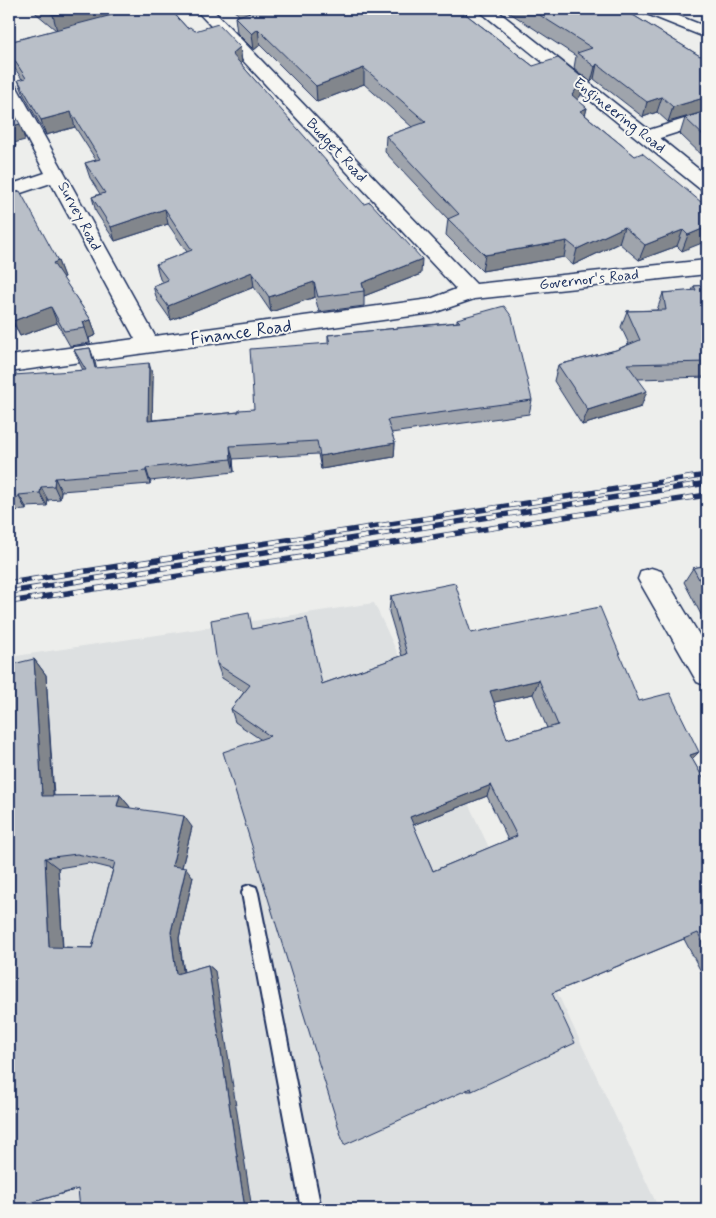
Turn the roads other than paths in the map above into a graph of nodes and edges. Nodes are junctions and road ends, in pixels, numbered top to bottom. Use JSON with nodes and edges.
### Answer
{"nodes":[{"id":1,"x":203,"y":9,"type":"edge"},
{"id":2,"x":485,"y":9,"type":"edge"},
{"id":3,"x":648,"y":9,"type":"edge"},
{"id":4,"x":707,"y":33,"type":"edge"},
{"id":5,"x":9,"y":90,"type":"edge"},
{"id":6,"x":707,"y":117,"type":"edge"},
{"id":7,"x":648,"y":136,"type":"junction"},
{"id":8,"x":57,"y":175,"type":"junction"},
{"id":9,"x":707,"y":185,"type":"edge"},
{"id":10,"x":9,"y":191,"type":"edge"},
{"id":11,"x":707,"y":267,"type":"edge"},
{"id":12,"x":471,"y":292,"type":"junction"},
{"id":13,"x":149,"y":344,"type":"junction"},
{"id":14,"x":9,"y":364,"type":"edge"},
{"id":15,"x":651,"y":578,"type":"dead end"},
{"id":16,"x":707,"y":673,"type":"edge"},
{"id":17,"x":250,"y":893,"type":"dead end"},
{"id":18,"x":311,"y":1209,"type":"edge"}],
"edges":[{"from":1,"to":12,"type":"street","name":"Budget Road"},
{"from":2,"to":7,"type":"street","name":"Engineering Road"},
{"from":3,"to":4,"type":"street"},
{"from":5,"to":8,"type":"street","name":"Survey Road"},
{"from":6,"to":7,"type":"street"},
{"from":7,"to":9,"type":"street","name":"Engineering Road"},
{"from":8,"to":10,"type":"street"},
{"from":8,"to":13,"type":"street","name":"Survey Road"},
{"from":11,"to":12,"type":"street","name":"Governor's Road"},
{"from":12,"to":13,"type":"street","name":"Finance Road"},
{"from":13,"to":14,"type":"street","name":"Finance Road"},
{"from":15,"to":16,"type":"street"},
{"from":17,"to":18,"type":"lane"}]}
